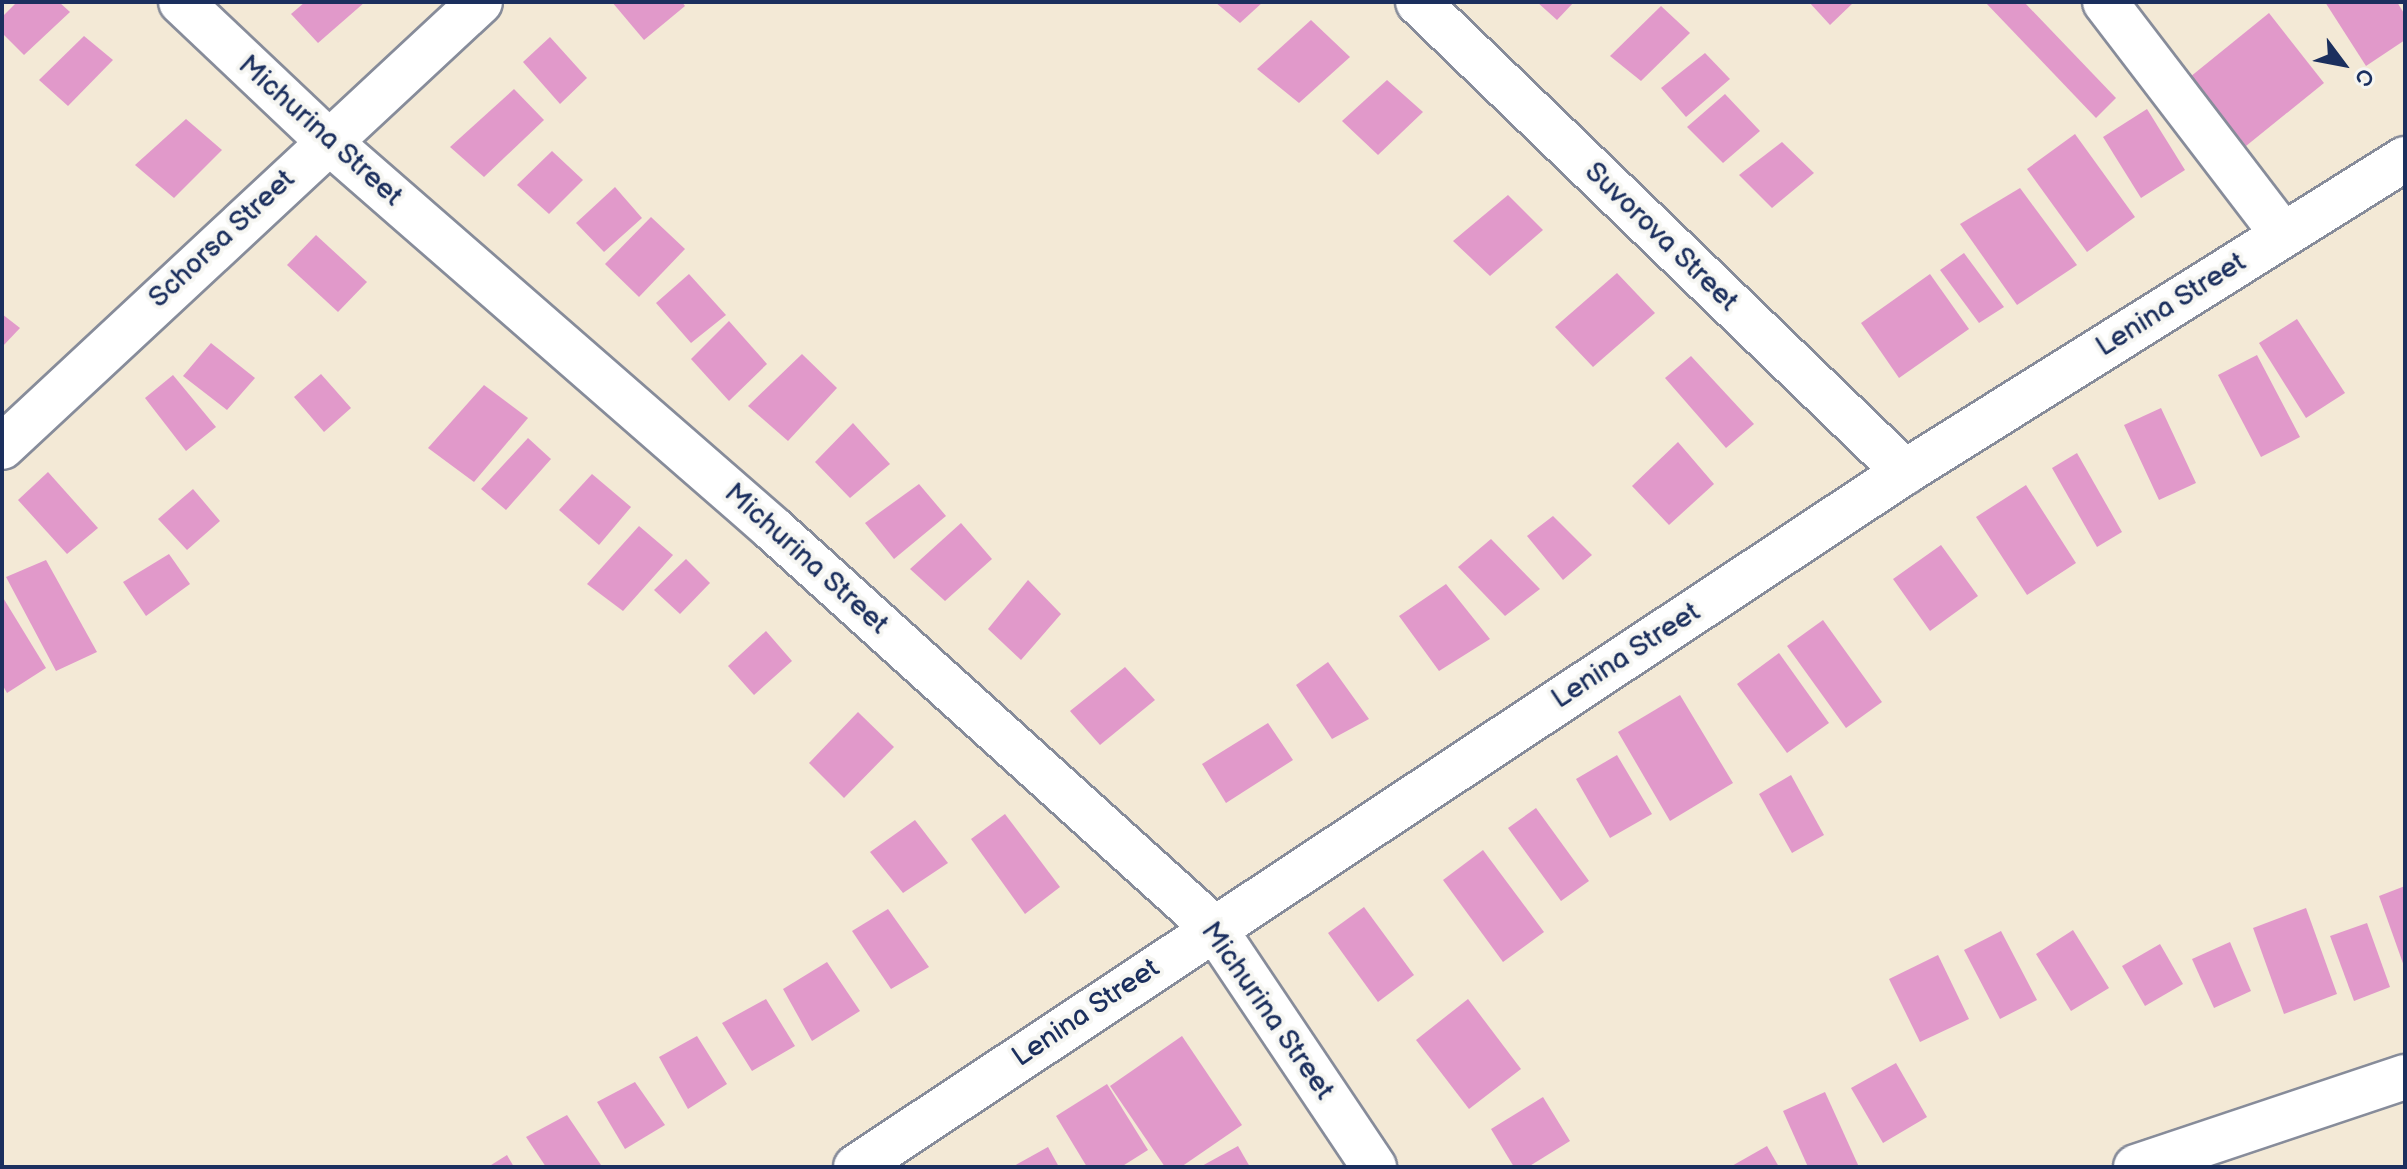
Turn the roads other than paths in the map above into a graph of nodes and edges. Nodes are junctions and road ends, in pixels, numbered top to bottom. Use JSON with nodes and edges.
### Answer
{"nodes":[{"id":1,"x":181,"y":2,"type":"edge"},
{"id":2,"x":480,"y":2,"type":"edge"},
{"id":3,"x":1418,"y":2,"type":"edge"},
{"id":4,"x":2105,"y":2,"type":"edge"},
{"id":5,"x":327,"y":140,"type":"junction"},
{"id":6,"x":2405,"y":159,"type":"edge"},
{"id":7,"x":2283,"y":235,"type":"junction"},
{"id":8,"x":2,"y":447,"type":"edge"},
{"id":9,"x":1905,"y":472,"type":"junction"},
{"id":10,"x":1214,"y":928,"type":"junction"},
{"id":11,"x":2405,"y":1077,"type":"edge"},
{"id":12,"x":856,"y":1167,"type":"edge"},
{"id":13,"x":1374,"y":1167,"type":"edge"},
{"id":14,"x":2136,"y":1167,"type":"edge"}],
"edges":[{"from":1,"to":5,"type":"street","name":"Michurina Street"},
{"from":2,"to":5,"type":"street","name":"Schorsa Street"},
{"from":3,"to":9,"type":"street","name":"Suvorova Street"},
{"from":4,"to":7,"type":"street"},
{"from":5,"to":8,"type":"street","name":"Schorsa Street"},
{"from":5,"to":10,"type":"street","name":"Michurina Street"},
{"from":6,"to":7,"type":"street","name":"Lenina Street"},
{"from":7,"to":9,"type":"street","name":"Lenina Street"},
{"from":9,"to":10,"type":"street","name":"Lenina Street"},
{"from":10,"to":12,"type":"street","name":"Lenina Street"},
{"from":10,"to":13,"type":"street","name":"Michurina Street"},
{"from":11,"to":14,"type":"street"}]}
